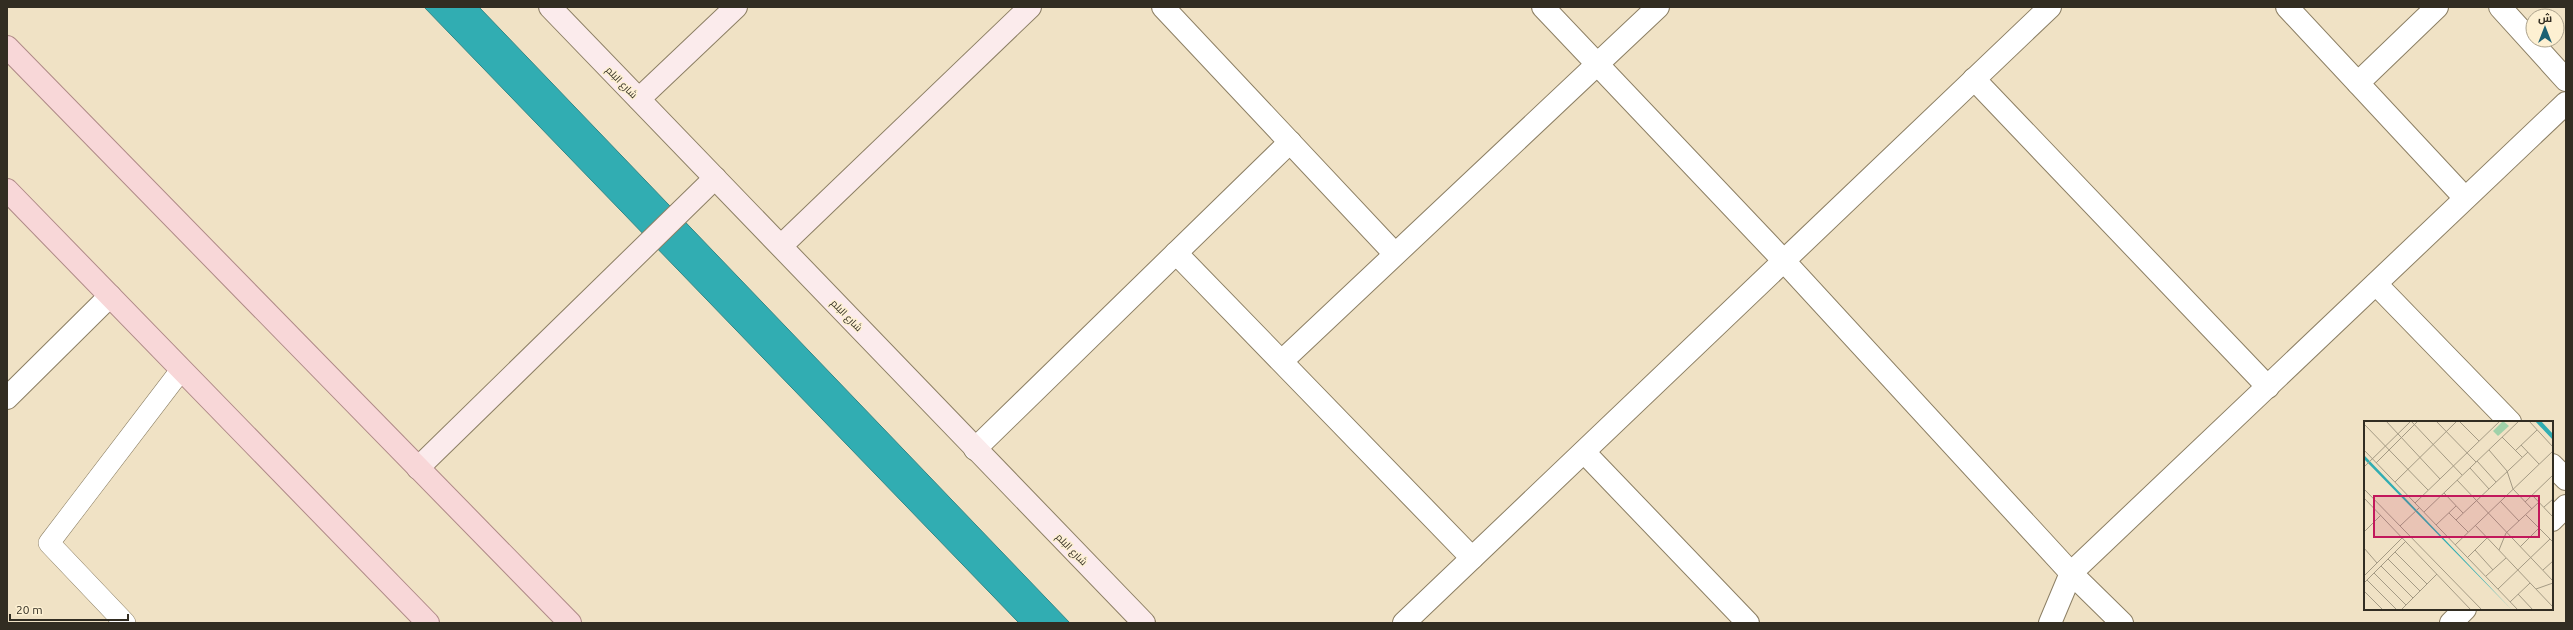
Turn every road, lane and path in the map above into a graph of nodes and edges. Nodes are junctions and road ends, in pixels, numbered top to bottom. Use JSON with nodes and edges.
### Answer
{"nodes":[{"id":1,"x":550,"y":7,"type":"edge"},
{"id":2,"x":736,"y":7,"type":"edge"},
{"id":3,"x":1030,"y":7,"type":"edge"},
{"id":4,"x":1163,"y":7,"type":"edge"},
{"id":5,"x":1543,"y":7,"type":"edge"},
{"id":6,"x":1658,"y":7,"type":"edge"},
{"id":7,"x":2050,"y":7,"type":"edge"},
{"id":8,"x":2287,"y":7,"type":"edge"},
{"id":9,"x":2437,"y":7,"type":"edge"},
{"id":10,"x":2500,"y":7,"type":"edge"},
{"id":11,"x":7,"y":47,"type":"edge"},
{"id":12,"x":1597,"y":64,"type":"junction"},
{"id":13,"x":1974,"y":79,"type":"junction"},
{"id":14,"x":2566,"y":80,"type":"edge"},
{"id":15,"x":2358,"y":83,"type":"junction"},
{"id":16,"x":639,"y":99,"type":"junction"},
{"id":17,"x":2566,"y":104,"type":"edge"},
{"id":18,"x":1290,"y":142,"type":"junction"},
{"id":19,"x":715,"y":178,"type":"junction"},
{"id":20,"x":7,"y":190,"type":"edge"},
{"id":21,"x":2466,"y":198,"type":"junction"},
{"id":22,"x":781,"y":246,"type":"junction"},
{"id":23,"x":1176,"y":253,"type":"junction"},
{"id":24,"x":1395,"y":254,"type":"junction"},
{"id":25,"x":1784,"y":260,"type":"junction"},
{"id":26,"x":2376,"y":284,"type":"junction"},
{"id":27,"x":110,"y":296,"type":"junction"},
{"id":28,"x":1282,"y":361,"type":"junction"},
{"id":29,"x":181,"y":370,"type":"junction"},
{"id":30,"x":2268,"y":387,"type":"junction"},
{"id":31,"x":7,"y":398,"type":"edge"},
{"id":32,"x":2509,"y":421,"type":"edge"},
{"id":33,"x":975,"y":449,"type":"junction"},
{"id":34,"x":1584,"y":452,"type":"junction"},
{"id":35,"x":2553,"y":466,"type":"edge"},
{"id":36,"x":418,"y":468,"type":"junction"},
{"id":37,"x":2566,"y":479,"type":"edge"},
{"id":38,"x":2566,"y":506,"type":"edge"},
{"id":39,"x":2553,"y":519,"type":"edge"},
{"id":40,"x":1472,"y":558,"type":"junction"},
{"id":41,"x":2071,"y":573,"type":"junction"},
{"id":42,"x":2464,"y":610,"type":"edge"},
{"id":43,"x":125,"y":623,"type":"edge"},
{"id":44,"x":428,"y":623,"type":"edge"},
{"id":45,"x":570,"y":623,"type":"edge"},
{"id":46,"x":1144,"y":623,"type":"edge"},
{"id":47,"x":1404,"y":623,"type":"edge"},
{"id":48,"x":1748,"y":623,"type":"edge"},
{"id":49,"x":2050,"y":623,"type":"edge"},
{"id":50,"x":2122,"y":623,"type":"edge"},
{"id":51,"x":2452,"y":623,"type":"edge"}],
"edges":[{"from":1,"to":16,"type":"street","name":"شارع البلم"},
{"from":2,"to":16,"type":"street"},
{"from":3,"to":22,"type":"street"},
{"from":4,"to":18,"type":"street"},
{"from":5,"to":12,"type":"street"},
{"from":6,"to":12,"type":"street"},
{"from":7,"to":13,"type":"street"},
{"from":8,"to":15,"type":"street"},
{"from":9,"to":15,"type":"street"},
{"from":10,"to":14,"type":"street"},
{"from":11,"to":36,"type":"main road"},
{"from":12,"to":24,"type":"street"},
{"from":12,"to":25,"type":"street"},
{"from":13,"to":25,"type":"street"},
{"from":13,"to":30,"type":"street"},
{"from":15,"to":21,"type":"street"},
{"from":16,"to":19,"type":"street","name":"شارع البلم"},
{"from":17,"to":21,"type":"street"},
{"from":18,"to":23,"type":"street"},
{"from":18,"to":24,"type":"street"},
{"from":19,"to":22,"type":"street","name":"شارع البلم"},
{"from":19,"to":36,"type":"street"},
{"from":20,"to":27,"type":"main road"},
{"from":21,"to":26,"type":"street"},
{"from":22,"to":33,"type":"street","name":"شارع البلم"},
{"from":23,"to":28,"type":"street"},
{"from":23,"to":33,"type":"street"},
{"from":24,"to":28,"type":"street"},
{"from":25,"to":34,"type":"street"},
{"from":25,"to":41,"type":"street"},
{"from":26,"to":30,"type":"street"},
{"from":26,"to":32,"type":"street"},
{"from":27,"to":29,"type":"main road"},
{"from":27,"to":31,"type":"street"},
{"from":28,"to":40,"type":"street"},
{"from":29,"to":43,"type":"lane"},
{"from":29,"to":44,"type":"main road"},
{"from":30,"to":41,"type":"street"},
{"from":33,"to":46,"type":"street","name":"شارع البلم"},
{"from":34,"to":40,"type":"street"},
{"from":34,"to":48,"type":"street"},
{"from":35,"to":37,"type":"street"},
{"from":36,"to":45,"type":"main road"},
{"from":38,"to":39,"type":"street"},
{"from":40,"to":47,"type":"street"},
{"from":41,"to":49,"type":"street"},
{"from":41,"to":50,"type":"street"},
{"from":42,"to":51,"type":"street"}]}
